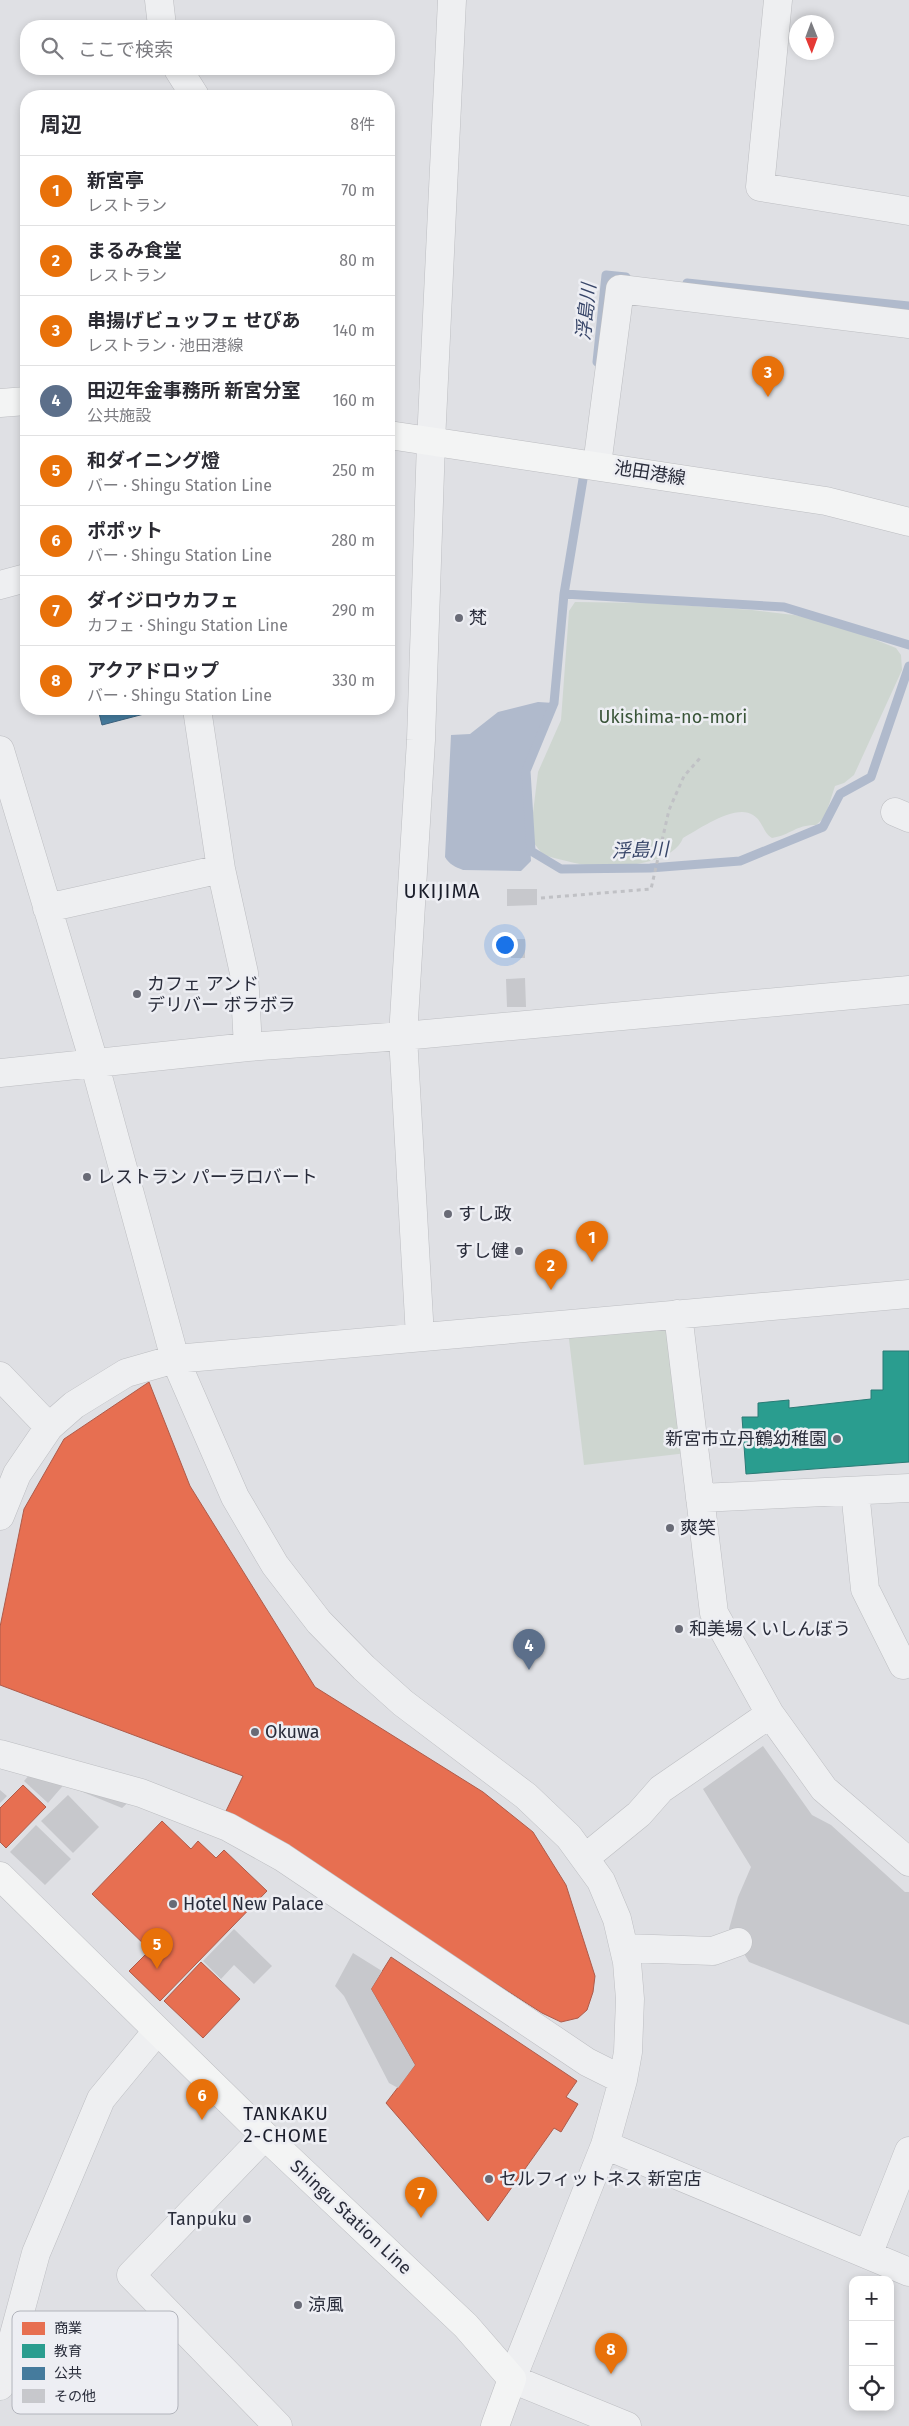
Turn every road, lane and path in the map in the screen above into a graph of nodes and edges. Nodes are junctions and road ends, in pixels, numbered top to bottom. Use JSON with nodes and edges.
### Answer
{"nodes":[{"id":1,"x":159,"y":0,"type":"edge"},
{"id":2,"x":452,"y":0,"type":"edge"},
{"id":3,"x":778,"y":0,"type":"edge"},
{"id":4,"x":161,"y":20,"type":"edge"},
{"id":5,"x":182,"y":75,"type":"edge"},
{"id":6,"x":191,"y":90,"type":"edge"},
{"id":7,"x":909,"y":211,"type":"edge"},
{"id":8,"x":909,"y":324,"type":"edge"},
{"id":9,"x":20,"y":401,"type":"edge"},
{"id":10,"x":0,"y":403,"type":"edge"},
{"id":11,"x":395,"y":436,"type":"edge"},
{"id":12,"x":431,"y":442,"type":"junction"},
{"id":13,"x":597,"y":465,"type":"junction"},
{"id":14,"x":909,"y":522,"type":"edge"},
{"id":15,"x":20,"y":580,"type":"edge"},
{"id":16,"x":0,"y":585,"type":"edge"},
{"id":17,"x":198,"y":715,"type":"edge"},
{"id":18,"x":0,"y":750,"type":"edge"},
{"id":19,"x":701,"y":757,"type":"dead end"},
{"id":20,"x":9,"y":815,"type":"edge"},
{"id":21,"x":221,"y":869,"type":"junction"},
{"id":22,"x":540,"y":898,"type":"dead end"},
{"id":23,"x":47,"y":908,"type":"junction"},
{"id":24,"x":909,"y":990,"type":"edge"},
{"id":25,"x":403,"y":1036,"type":"junction"},
{"id":26,"x":248,"y":1047,"type":"junction"},
{"id":27,"x":94,"y":1062,"type":"junction"},
{"id":28,"x":0,"y":1073,"type":"edge"},
{"id":29,"x":909,"y":1294,"type":"edge"},
{"id":30,"x":678,"y":1314,"type":"junction"},
{"id":31,"x":420,"y":1337,"type":"junction"},
{"id":32,"x":175,"y":1359,"type":"junction"},
{"id":33,"x":0,"y":1376,"type":"edge"},
{"id":34,"x":49,"y":1427,"type":"junction"},
{"id":35,"x":909,"y":1488,"type":"edge"},
{"id":36,"x":855,"y":1491,"type":"junction"},
{"id":37,"x":700,"y":1498,"type":"junction"},
{"id":38,"x":0,"y":1516,"type":"edge"},
{"id":39,"x":903,"y":1665,"type":"dead end"},
{"id":40,"x":770,"y":1714,"type":"junction"},
{"id":41,"x":0,"y":1754,"type":"edge"},
{"id":42,"x":586,"y":1858,"type":"junction"},
{"id":43,"x":909,"y":1862,"type":"edge"},
{"id":44,"x":0,"y":1876,"type":"edge"},
{"id":45,"x":738,"y":1942,"type":"dead end"},
{"id":46,"x":624,"y":1948,"type":"junction"},
{"id":47,"x":157,"y":2031,"type":"junction"},
{"id":48,"x":623,"y":2080,"type":"junction"},
{"id":49,"x":265,"y":2136,"type":"junction"},
{"id":50,"x":605,"y":2146,"type":"junction"},
{"id":51,"x":909,"y":2151,"type":"edge"},
{"id":52,"x":868,"y":2255,"type":"junction"},
{"id":53,"x":909,"y":2272,"type":"edge"},
{"id":54,"x":20,"y":2311,"type":"edge"},
{"id":55,"x":166,"y":2311,"type":"edge"},
{"id":56,"x":178,"y":2323,"type":"edge"},
{"id":57,"x":12,"y":2342,"type":"edge"},
{"id":58,"x":512,"y":2379,"type":"junction"},
{"id":59,"x":0,"y":2386,"type":"edge"},
{"id":60,"x":278,"y":2426,"type":"edge"},
{"id":61,"x":495,"y":2426,"type":"edge"},
{"id":62,"x":627,"y":2426,"type":"edge"}],
"edges":[{"from":1,"to":4,"type":"street"},
{"from":2,"to":12,"type":"street"},
{"from":3,"to":7,"type":"street"},
{"from":5,"to":6,"type":"street"},
{"from":8,"to":13,"type":"street"},
{"from":9,"to":10,"type":"main road"},
{"from":11,"to":12,"type":"main road","name":"池田港線"},
{"from":12,"to":13,"type":"main road","name":"池田港線"},
{"from":12,"to":25,"type":"street"},
{"from":13,"to":14,"type":"main road","name":"池田港線"},
{"from":15,"to":16,"type":"street"},
{"from":17,"to":21,"type":"street"},
{"from":18,"to":20,"type":"street"},
{"from":19,"to":22,"type":"path"},
{"from":20,"to":23,"type":"street"},
{"from":21,"to":23,"type":"street"},
{"from":21,"to":26,"type":"street"},
{"from":23,"to":27,"type":"street"},
{"from":24,"to":25,"type":"street"},
{"from":25,"to":26,"type":"street"},
{"from":25,"to":31,"type":"street"},
{"from":26,"to":27,"type":"street"},
{"from":27,"to":28,"type":"street"},
{"from":27,"to":32,"type":"street"},
{"from":29,"to":30,"type":"street"},
{"from":30,"to":31,"type":"street"},
{"from":30,"to":37,"type":"street"},
{"from":31,"to":32,"type":"street"},
{"from":32,"to":34,"type":"street"},
{"from":32,"to":42,"type":"street"},
{"from":33,"to":34,"type":"street"},
{"from":34,"to":38,"type":"street"},
{"from":35,"to":36,"type":"street"},
{"from":36,"to":37,"type":"street"},
{"from":36,"to":39,"type":"street"},
{"from":37,"to":40,"type":"street"},
{"from":40,"to":42,"type":"street"},
{"from":40,"to":43,"type":"street"},
{"from":41,"to":48,"type":"street"},
{"from":42,"to":46,"type":"street"},
{"from":44,"to":47,"type":"main road","name":"Shingu Station Line"},
{"from":45,"to":46,"type":"street"},
{"from":46,"to":48,"type":"street"},
{"from":47,"to":49,"type":"main road","name":"Shingu Station Line"},
{"from":47,"to":54,"type":"street"},
{"from":48,"to":50,"type":"street"},
{"from":49,"to":55,"type":"street"},
{"from":49,"to":58,"type":"main road","name":"Shingu Station Line"},
{"from":50,"to":52,"type":"street"},
{"from":50,"to":58,"type":"street"},
{"from":51,"to":52,"type":"street"},
{"from":52,"to":53,"type":"street"},
{"from":56,"to":60,"type":"street"},
{"from":57,"to":59,"type":"street"},
{"from":58,"to":61,"type":"main road"},
{"from":58,"to":62,"type":"street"}]}
